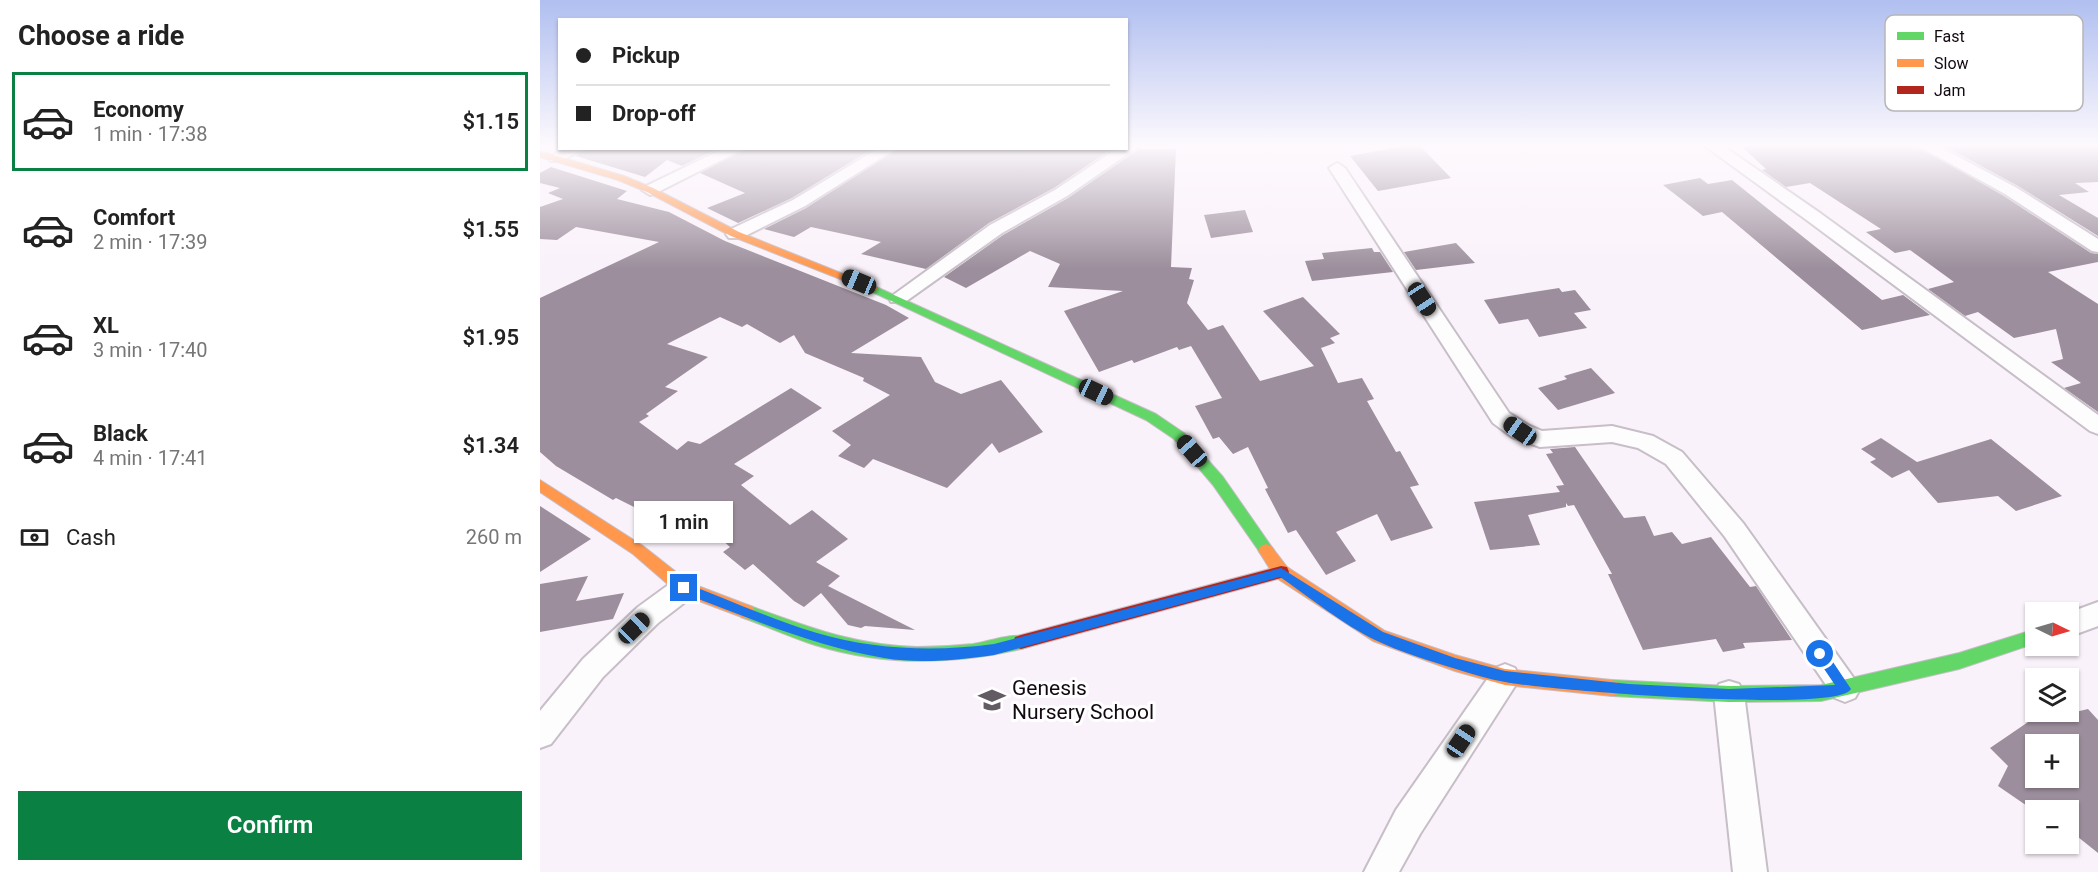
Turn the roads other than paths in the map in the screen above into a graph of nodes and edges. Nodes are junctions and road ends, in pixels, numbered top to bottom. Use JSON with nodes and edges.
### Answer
{"nodes":[{"id":1,"x":642,"y":187,"type":"edge"},
{"id":2,"x":657,"y":187,"type":"edge"},
{"id":3,"x":825,"y":187,"type":"edge"},
{"id":4,"x":1071,"y":187,"type":"edge"},
{"id":5,"x":1349,"y":187,"type":"edge"},
{"id":6,"x":1771,"y":187,"type":"edge"},
{"id":7,"x":2003,"y":187,"type":"edge"},
{"id":8,"x":650,"y":190,"type":"junction"},
{"id":9,"x":735,"y":234,"type":"junction"},
{"id":10,"x":2098,"y":247,"type":"edge"},
{"id":11,"x":898,"y":298,"type":"junction"},
{"id":12,"x":2098,"y":426,"type":"edge"},
{"id":13,"x":540,"y":485,"type":"edge"},
{"id":14,"x":1281,"y":572,"type":"junction"},
{"id":15,"x":684,"y":588,"type":"junction"},
{"id":16,"x":2098,"y":614,"type":"edge"},
{"id":17,"x":2079,"y":621,"type":"edge"},
{"id":18,"x":2025,"y":640,"type":"edge"},
{"id":19,"x":1505,"y":677,"type":"junction"},
{"id":20,"x":1845,"y":689,"type":"junction"},
{"id":21,"x":1729,"y":694,"type":"junction"},
{"id":22,"x":540,"y":734,"type":"edge"},
{"id":23,"x":1381,"y":872,"type":"edge"},
{"id":24,"x":1750,"y":872,"type":"edge"}],
"edges":[{"from":1,"to":8,"type":"street"},
{"from":2,"to":8,"type":"street"},
{"from":3,"to":9,"type":"street"},
{"from":4,"to":11,"type":"street"},
{"from":5,"to":20,"type":"street"},
{"from":6,"to":12,"type":"street"},
{"from":7,"to":10,"type":"street"},
{"from":8,"to":9,"type":"street"},
{"from":9,"to":11,"type":"street"},
{"from":11,"to":14,"type":"street"},
{"from":13,"to":15,"type":"street"},
{"from":14,"to":15,"type":"street"},
{"from":14,"to":19,"type":"street"},
{"from":15,"to":22,"type":"street"},
{"from":16,"to":17,"type":"street"},
{"from":18,"to":20,"type":"street"},
{"from":19,"to":21,"type":"street"},
{"from":19,"to":23,"type":"street"},
{"from":20,"to":21,"type":"street"},
{"from":21,"to":24,"type":"street"}]}
